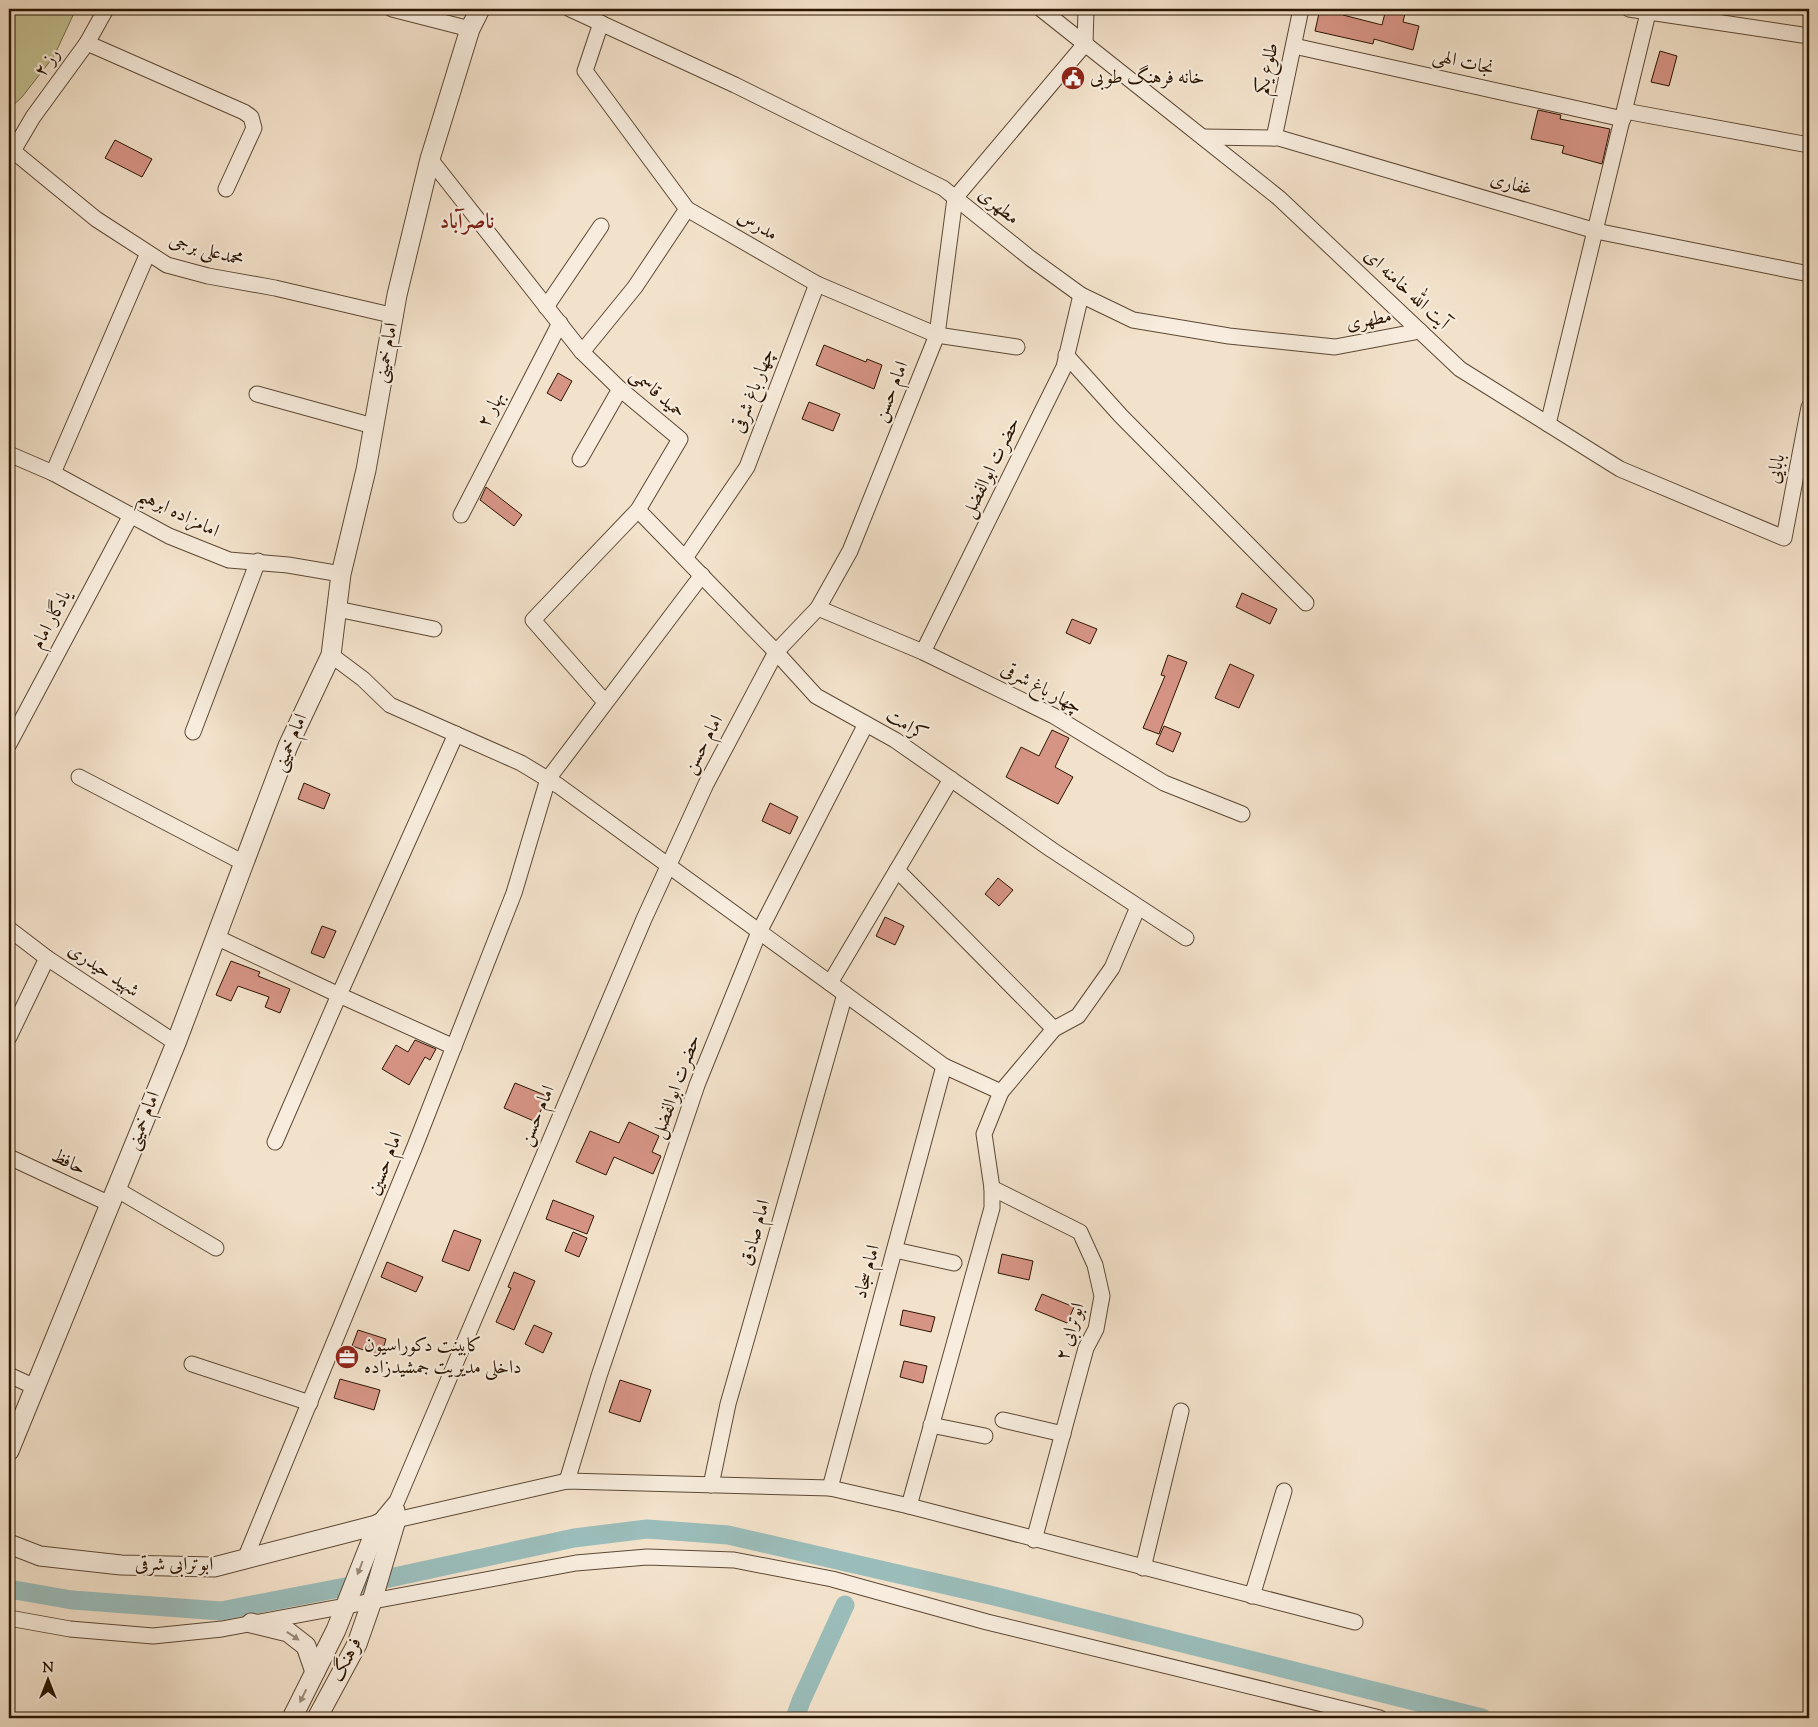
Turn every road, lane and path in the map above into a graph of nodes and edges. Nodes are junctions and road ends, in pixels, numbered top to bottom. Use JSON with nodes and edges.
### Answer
{"nodes":[{"id":1,"x":106,"y":9,"type":"edge"},
{"id":2,"x":392,"y":9,"type":"edge"},
{"id":3,"x":480,"y":9,"type":"edge"},
{"id":4,"x":570,"y":9,"type":"edge"},
{"id":5,"x":1041,"y":9,"type":"edge"},
{"id":6,"x":1086,"y":9,"type":"edge"},
{"id":7,"x":1302,"y":9,"type":"edge"},
{"id":8,"x":1629,"y":9,"type":"edge"},
{"id":9,"x":1649,"y":11,"type":"edge"},
{"id":10,"x":601,"y":23,"type":"junction"},
{"id":11,"x":470,"y":29,"type":"junction"},
{"id":12,"x":1809,"y":36,"type":"edge"},
{"id":13,"x":88,"y":42,"type":"junction"},
{"id":14,"x":1085,"y":44,"type":"junction"},
{"id":15,"x":1294,"y":46,"type":"junction"},
{"id":16,"x":1624,"y":115,"type":"junction"},
{"id":17,"x":1203,"y":137,"type":"junction"},
{"id":18,"x":1274,"y":138,"type":"junction"},
{"id":19,"x":1809,"y":146,"type":"edge"},
{"id":20,"x":10,"y":156,"type":"edge"},
{"id":21,"x":430,"y":159,"type":"junction"},
{"id":22,"x":226,"y":189,"type":"dead end"},
{"id":23,"x":955,"y":198,"type":"junction"},
{"id":24,"x":687,"y":209,"type":"junction"},
{"id":25,"x":601,"y":226,"type":"dead end"},
{"id":26,"x":1596,"y":231,"type":"junction"},
{"id":27,"x":148,"y":253,"type":"junction"},
{"id":28,"x":1809,"y":274,"type":"edge"},
{"id":29,"x":818,"y":284,"type":"junction"},
{"id":30,"x":1080,"y":295,"type":"junction"},
{"id":31,"x":546,"y":307,"type":"junction"},
{"id":32,"x":395,"y":316,"type":"junction"},
{"id":33,"x":560,"y":322,"type":"junction"},
{"id":34,"x":1420,"y":331,"type":"junction"},
{"id":35,"x":937,"y":335,"type":"junction"},
{"id":36,"x":1016,"y":347,"type":"dead end"},
{"id":37,"x":582,"y":352,"type":"junction"},
{"id":38,"x":1066,"y":355,"type":"junction"},
{"id":39,"x":620,"y":389,"type":"junction"},
{"id":40,"x":257,"y":394,"type":"dead end"},
{"id":41,"x":1809,"y":408,"type":"edge"},
{"id":42,"x":1548,"y":424,"type":"junction"},
{"id":43,"x":373,"y":426,"type":"junction"},
{"id":44,"x":9,"y":454,"type":"edge"},
{"id":45,"x":1805,"y":454,"type":"edge"},
{"id":46,"x":580,"y":459,"type":"dead end"},
{"id":47,"x":52,"y":473,"type":"junction"},
{"id":48,"x":638,"y":510,"type":"junction"},
{"id":49,"x":131,"y":515,"type":"junction"},
{"id":50,"x":461,"y":515,"type":"dead end"},
{"id":51,"x":1784,"y":538,"type":"joint"},
{"id":52,"x":685,"y":558,"type":"junction"},
{"id":53,"x":258,"y":561,"type":"junction"},
{"id":54,"x":341,"y":574,"type":"junction"},
{"id":55,"x":702,"y":575,"type":"junction"},
{"id":56,"x":1306,"y":603,"type":"dead end"},
{"id":57,"x":818,"y":608,"type":"junction"},
{"id":58,"x":337,"y":609,"type":"junction"},
{"id":59,"x":434,"y":629,"type":"dead end"},
{"id":60,"x":776,"y":652,"type":"junction"},
{"id":61,"x":923,"y":652,"type":"junction"},
{"id":62,"x":331,"y":655,"type":"junction"},
{"id":63,"x":606,"y":702,"type":"junction"},
{"id":64,"x":866,"y":724,"type":"junction"},
{"id":65,"x":193,"y":732,"type":"dead end"},
{"id":66,"x":456,"y":734,"type":"junction"},
{"id":67,"x":9,"y":744,"type":"edge"},
{"id":68,"x":78,"y":777,"type":"dead end"},
{"id":69,"x":548,"y":779,"type":"junction"},
{"id":70,"x":951,"y":779,"type":"junction"},
{"id":71,"x":1242,"y":814,"type":"dead end"},
{"id":72,"x":244,"y":863,"type":"junction"},
{"id":73,"x":668,"y":866,"type":"junction"},
{"id":74,"x":897,"y":870,"type":"junction"},
{"id":75,"x":1138,"y":907,"type":"junction"},
{"id":76,"x":9,"y":929,"type":"edge"},
{"id":77,"x":759,"y":932,"type":"junction"},
{"id":78,"x":216,"y":937,"type":"junction"},
{"id":79,"x":1186,"y":938,"type":"dead end"},
{"id":80,"x":47,"y":958,"type":"junction"},
{"id":81,"x":830,"y":983,"type":"junction"},
{"id":82,"x":845,"y":994,"type":"junction"},
{"id":83,"x":339,"y":995,"type":"junction"},
{"id":84,"x":1054,"y":1029,"type":"junction"},
{"id":85,"x":9,"y":1036,"type":"edge"},
{"id":86,"x":176,"y":1044,"type":"junction"},
{"id":87,"x":454,"y":1047,"type":"junction"},
{"id":88,"x":944,"y":1066,"type":"junction"},
{"id":89,"x":1001,"y":1092,"type":"junction"},
{"id":90,"x":275,"y":1142,"type":"dead end"},
{"id":91,"x":9,"y":1157,"type":"edge"},
{"id":92,"x":992,"y":1188,"type":"junction"},
{"id":93,"x":113,"y":1197,"type":"junction"},
{"id":94,"x":216,"y":1248,"type":"dead end"},
{"id":95,"x":895,"y":1250,"type":"junction"},
{"id":96,"x":954,"y":1263,"type":"dead end"},
{"id":97,"x":192,"y":1364,"type":"dead end"},
{"id":98,"x":9,"y":1375,"type":"edge"},
{"id":99,"x":35,"y":1387,"type":"junction"},
{"id":100,"x":310,"y":1403,"type":"junction"},
{"id":101,"x":1181,"y":1410,"type":"dead end"},
{"id":102,"x":1003,"y":1420,"type":"dead end"},
{"id":103,"x":931,"y":1425,"type":"junction"},
{"id":104,"x":1063,"y":1434,"type":"junction"},
{"id":105,"x":985,"y":1436,"type":"dead end"},
{"id":106,"x":9,"y":1451,"type":"edge"},
{"id":107,"x":567,"y":1481,"type":"junction"},
{"id":108,"x":711,"y":1485,"type":"junction"},
{"id":109,"x":830,"y":1488,"type":"junction"},
{"id":110,"x":1284,"y":1491,"type":"dead end"},
{"id":111,"x":909,"y":1506,"type":"junction"},
{"id":112,"x":390,"y":1515,"type":"junction"},
{"id":113,"x":1034,"y":1540,"type":"junction"},
{"id":114,"x":9,"y":1544,"type":"edge"},
{"id":115,"x":245,"y":1559,"type":"junction"},
{"id":116,"x":1143,"y":1568,"type":"junction"},
{"id":117,"x":374,"y":1595,"type":"junction"},
{"id":118,"x":1252,"y":1596,"type":"junction"},
{"id":119,"x":348,"y":1599,"type":"junction"},
{"id":120,"x":9,"y":1618,"type":"edge"},
{"id":121,"x":1355,"y":1622,"type":"dead end"},
{"id":122,"x":251,"y":1623,"type":"junction"},
{"id":123,"x":315,"y":1672,"type":"junction"},
{"id":124,"x":292,"y":1718,"type":"edge"},
{"id":125,"x":316,"y":1718,"type":"edge"},
{"id":126,"x":1380,"y":1718,"type":"edge"}],
"edges":[{"from":1,"to":13,"type":"street","name":"رز ۲"},
{"from":2,"to":11,"type":"street"},
{"from":3,"to":11,"type":"street","name":"امام خمینی"},
{"from":4,"to":10,"type":"street","name":"مطهری"},
{"from":5,"to":14,"type":"street","name":"آیت الله خامنه ای"},
{"from":6,"to":14,"type":"street"},
{"from":7,"to":15,"type":"street","name":"طلوع یکم"},
{"from":8,"to":9,"type":"street"},
{"from":9,"to":12,"type":"street"},
{"from":9,"to":16,"type":"street"},
{"from":10,"to":23,"type":"street","name":"مطهری"},
{"from":10,"to":24,"type":"street","name":"مدرس"},
{"from":11,"to":21,"type":"street","name":"امام خمینی"},
{"from":13,"to":20,"type":"street","name":"رز ۲"},
{"from":13,"to":22,"type":"street"},
{"from":14,"to":17,"type":"street","name":"آیت الله خامنه ای"},
{"from":14,"to":23,"type":"street"},
{"from":15,"to":16,"type":"street","name":"نجات الهی"},
{"from":15,"to":18,"type":"street","name":"طلوع یکم"},
{"from":16,"to":19,"type":"street","name":"نجات الهی"},
{"from":16,"to":26,"type":"street"},
{"from":17,"to":18,"type":"street","name":"غفاری"},
{"from":17,"to":34,"type":"street","name":"آیت الله خامنه ای"},
{"from":18,"to":26,"type":"street","name":"غفاری"},
{"from":20,"to":27,"type":"street","name":"محمدعلی برجی"},
{"from":21,"to":31,"type":"street","name":"حمید قاسمی"},
{"from":21,"to":32,"type":"street","name":"امام خمینی"},
{"from":23,"to":30,"type":"street","name":"مطهری"},
{"from":23,"to":35,"type":"street","name":"امام حسن"},
{"from":24,"to":29,"type":"street","name":"مدرس"},
{"from":24,"to":37,"type":"street"},
{"from":25,"to":31,"type":"street"},
{"from":26,"to":28,"type":"street","name":"غفاری"},
{"from":26,"to":42,"type":"street"},
{"from":27,"to":32,"type":"street","name":"محمدعلی برجی"},
{"from":27,"to":47,"type":"street"},
{"from":29,"to":35,"type":"street","name":"مدرس"},
{"from":29,"to":52,"type":"street","name":"چهار باغ شرقی"},
{"from":30,"to":34,"type":"street","name":"مطهری"},
{"from":30,"to":38,"type":"street","name":"حضرت ابوالفضل"},
{"from":31,"to":33,"type":"street","name":"حمید قاسمی"},
{"from":32,"to":43,"type":"street","name":"امام خمینی"},
{"from":33,"to":37,"type":"street","name":"حمید قاسمی"},
{"from":33,"to":50,"type":"street","name":"بهار ۲"},
{"from":34,"to":42,"type":"street","name":"آیت الله خامنه ای"},
{"from":35,"to":36,"type":"street","name":"مدرس"},
{"from":35,"to":57,"type":"street","name":"امام حسن"},
{"from":37,"to":39,"type":"street","name":"حمید قاسمی"},
{"from":38,"to":56,"type":"street"},
{"from":38,"to":61,"type":"street","name":"حضرت ابوالفضل"},
{"from":39,"to":46,"type":"street"},
{"from":39,"to":48,"type":"street","name":"حمید قاسمی"},
{"from":40,"to":43,"type":"street"},
{"from":41,"to":45,"type":"street","name":"بابایی"},
{"from":42,"to":51,"type":"street","name":"آیت الله خامنه ای"},
{"from":43,"to":54,"type":"street","name":"امام خمینی"},
{"from":44,"to":47,"type":"street","name":"امامزاده ابرهیم"},
{"from":45,"to":51,"type":"street","name":"بابایی"},
{"from":47,"to":49,"type":"street","name":"امامزاده ابرهیم"},
{"from":48,"to":52,"type":"street","name":"کرامت"},
{"from":48,"to":63,"type":"street","name":"حمید قاسمی"},
{"from":49,"to":53,"type":"street","name":"امامزاده ابرهیم"},
{"from":49,"to":67,"type":"street","name":"یادگار امام"},
{"from":52,"to":55,"type":"street","name":"کرامت"},
{"from":53,"to":54,"type":"street","name":"امامزاده ابرهیم"},
{"from":53,"to":65,"type":"street"},
{"from":54,"to":58,"type":"street","name":"امام خمینی"},
{"from":55,"to":60,"type":"street","name":"کرامت"},
{"from":55,"to":63,"type":"street"},
{"from":57,"to":60,"type":"street","name":"امام حسن"},
{"from":57,"to":61,"type":"street","name":"چهار باغ شرقی"},
{"from":58,"to":59,"type":"street"},
{"from":58,"to":62,"type":"street","name":"امام خمینی"},
{"from":60,"to":64,"type":"street","name":"کرامت"},
{"from":60,"to":73,"type":"street","name":"امام حسن"},
{"from":61,"to":71,"type":"street","name":"چهار باغ شرقی"},
{"from":62,"to":66,"type":"street"},
{"from":62,"to":72,"type":"street","name":"امام خمینی"},
{"from":63,"to":69,"type":"street"},
{"from":64,"to":70,"type":"street","name":"کرامت"},
{"from":64,"to":77,"type":"street","name":"حضرت ابوالفضل"},
{"from":66,"to":69,"type":"street"},
{"from":66,"to":83,"type":"street"},
{"from":68,"to":72,"type":"street"},
{"from":69,"to":73,"type":"street"},
{"from":69,"to":87,"type":"street","name":"امام حسین"},
{"from":70,"to":74,"type":"street"},
{"from":70,"to":75,"type":"street","name":"کرامت"},
{"from":72,"to":78,"type":"street","name":"امام خمینی"},
{"from":73,"to":77,"type":"street"},
{"from":73,"to":112,"type":"street","name":"امام حسن"},
{"from":74,"to":81,"type":"street"},
{"from":74,"to":84,"type":"street"},
{"from":75,"to":79,"type":"street","name":"کرامت"},
{"from":75,"to":84,"type":"street"},
{"from":76,"to":80,"type":"street","name":"شهید حیدری"},
{"from":77,"to":81,"type":"street"},
{"from":77,"to":107,"type":"street","name":"حضرت ابوالفضل"},
{"from":78,"to":83,"type":"street"},
{"from":78,"to":86,"type":"street","name":"امام خمینی"},
{"from":80,"to":85,"type":"street"},
{"from":80,"to":86,"type":"street","name":"شهید حیدری"},
{"from":81,"to":82,"type":"street"},
{"from":82,"to":88,"type":"street"},
{"from":82,"to":108,"type":"street","name":"امام صادق"},
{"from":83,"to":87,"type":"street"},
{"from":83,"to":90,"type":"street"},
{"from":84,"to":89,"type":"street"},
{"from":86,"to":93,"type":"street","name":"امام خمینی"},
{"from":87,"to":100,"type":"street","name":"امام حسین"},
{"from":88,"to":89,"type":"street"},
{"from":88,"to":95,"type":"street","name":"امام سجاد"},
{"from":89,"to":92,"type":"street"},
{"from":91,"to":93,"type":"street","name":"حافظ"},
{"from":92,"to":103,"type":"street"},
{"from":92,"to":104,"type":"street","name":"ابوترابی ۲"},
{"from":93,"to":94,"type":"street","name":"حافظ"},
{"from":93,"to":99,"type":"street","name":"امام خمینی"},
{"from":95,"to":96,"type":"street"},
{"from":95,"to":109,"type":"street","name":"امام سجاد"},
{"from":97,"to":100,"type":"street"},
{"from":98,"to":99,"type":"street"},
{"from":99,"to":106,"type":"street","name":"امام خمینی"},
{"from":100,"to":115,"type":"street","name":"امام حسین"},
{"from":101,"to":116,"type":"street"},
{"from":102,"to":104,"type":"street"},
{"from":103,"to":105,"type":"street"},
{"from":103,"to":111,"type":"street"},
{"from":104,"to":113,"type":"street","name":"ابوترابی ۲"},
{"from":107,"to":108,"type":"street"},
{"from":107,"to":112,"type":"street"},
{"from":108,"to":109,"type":"street"},
{"from":109,"to":111,"type":"street"},
{"from":110,"to":118,"type":"street"},
{"from":111,"to":113,"type":"street"},
{"from":112,"to":115,"type":"street","name":"ابوترابی شرقی"},
{"from":112,"to":117,"type":"street","name":"فرهنگ"},
{"from":112,"to":119,"type":"street","name":"فرهنگ","one_way":true},
{"from":113,"to":116,"type":"street"},
{"from":114,"to":115,"type":"street","name":"ابوترابی شرقی"},
{"from":116,"to":118,"type":"street"},
{"from":117,"to":119,"type":"street"},
{"from":117,"to":125,"type":"street","name":"فرهنگ"},
{"from":117,"to":126,"type":"street"},
{"from":118,"to":121,"type":"street"},
{"from":119,"to":122,"type":"street"},
{"from":119,"to":123,"type":"street","name":"فرهنگ"},
{"from":120,"to":122,"type":"street"},
{"from":122,"to":123,"type":"street","one_way":true},
{"from":123,"to":124,"type":"street","name":"فرهنگ","one_way":true}]}
